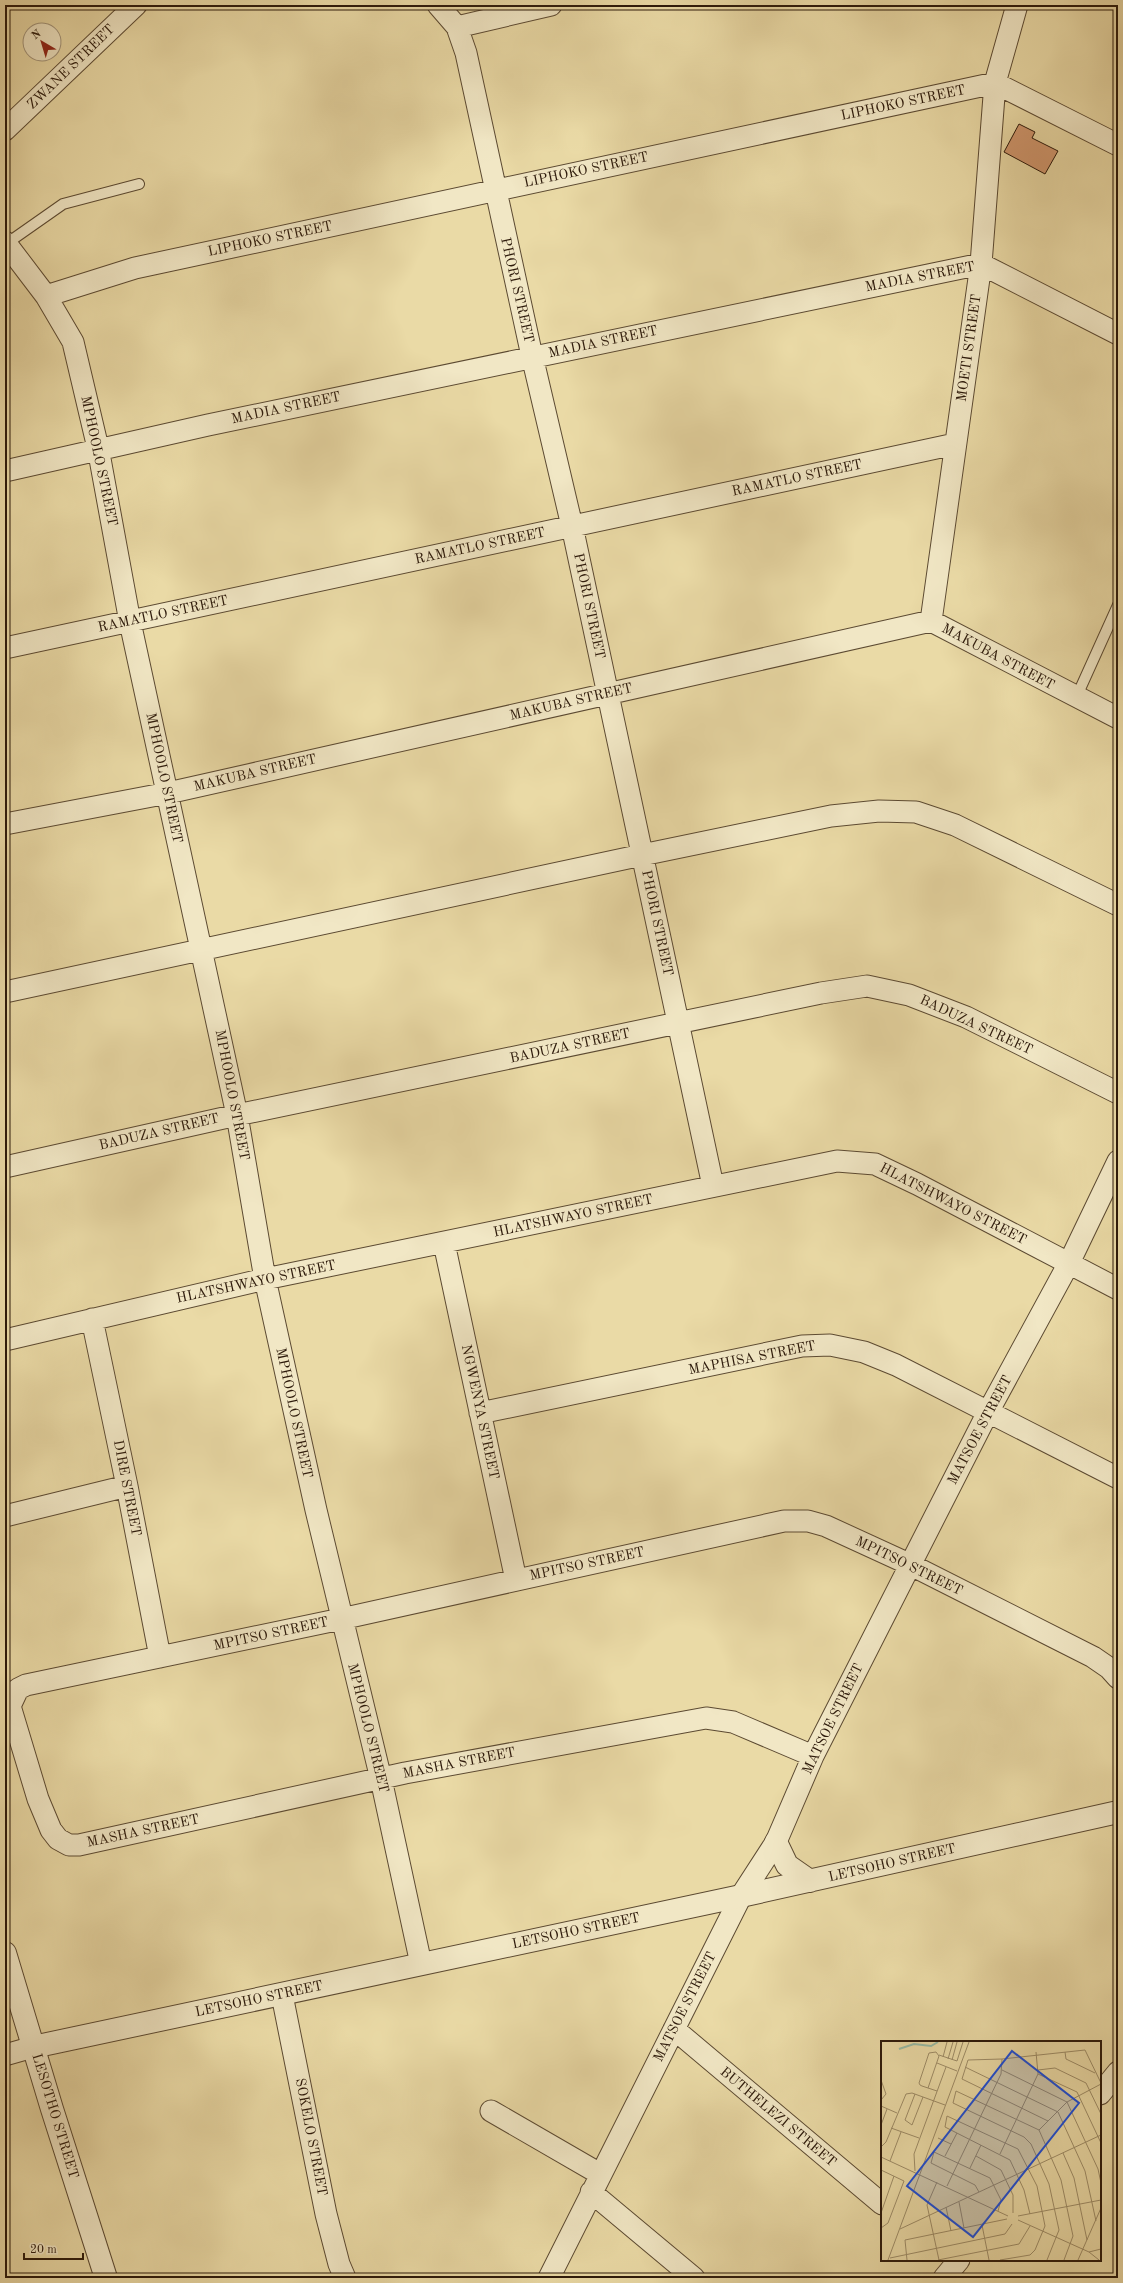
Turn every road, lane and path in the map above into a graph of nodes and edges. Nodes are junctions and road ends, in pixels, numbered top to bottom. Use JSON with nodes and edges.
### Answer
{"nodes":[{"id":1,"x":136,"y":5,"type":"edge"},
{"id":2,"x":438,"y":5,"type":"edge"},
{"id":3,"x":551,"y":5,"type":"edge"},
{"id":4,"x":1018,"y":5,"type":"edge"},
{"id":5,"x":457,"y":27,"type":"junction"},
{"id":6,"x":995,"y":83,"type":"junction"},
{"id":7,"x":5,"y":130,"type":"edge"},
{"id":8,"x":1118,"y":145,"type":"edge"},
{"id":9,"x":139,"y":184,"type":"dead end"},
{"id":10,"x":494,"y":189,"type":"junction"},
{"id":11,"x":6,"y":243,"type":"edge"},
{"id":12,"x":981,"y":264,"type":"junction"},
{"id":13,"x":46,"y":296,"type":"junction"},
{"id":14,"x":1118,"y":334,"type":"edge"},
{"id":15,"x":532,"y":356,"type":"junction"},
{"id":16,"x":955,"y":444,"type":"junction"},
{"id":17,"x":98,"y":448,"type":"junction"},
{"id":18,"x":5,"y":471,"type":"edge"},
{"id":19,"x":572,"y":526,"type":"junction"},
{"id":20,"x":1118,"y":605,"type":"edge"},
{"id":21,"x":931,"y":621,"type":"junction"},
{"id":22,"x":130,"y":622,"type":"junction"},
{"id":23,"x":5,"y":648,"type":"edge"},
{"id":24,"x":608,"y":694,"type":"junction"},
{"id":25,"x":1076,"y":698,"type":"junction"},
{"id":26,"x":1118,"y":718,"type":"edge"},
{"id":27,"x":168,"y":793,"type":"junction"},
{"id":28,"x":5,"y":824,"type":"edge"},
{"id":29,"x":642,"y":855,"type":"junction"},
{"id":30,"x":1118,"y":905,"type":"edge"},
{"id":31,"x":201,"y":949,"type":"junction"},
{"id":32,"x":5,"y":992,"type":"edge"},
{"id":33,"x":678,"y":1023,"type":"junction"},
{"id":34,"x":1118,"y":1093,"type":"edge"},
{"id":35,"x":237,"y":1115,"type":"junction"},
{"id":36,"x":1118,"y":1161,"type":"edge"},
{"id":37,"x":5,"y":1167,"type":"edge"},
{"id":38,"x":713,"y":1186,"type":"junction"},
{"id":39,"x":444,"y":1243,"type":"junction"},
{"id":40,"x":1069,"y":1263,"type":"junction"},
{"id":41,"x":265,"y":1279,"type":"junction"},
{"id":42,"x":1118,"y":1289,"type":"edge"},
{"id":43,"x":92,"y":1319,"type":"junction"},
{"id":44,"x":5,"y":1340,"type":"edge"},
{"id":45,"x":988,"y":1412,"type":"junction"},
{"id":46,"x":480,"y":1413,"type":"junction"},
{"id":47,"x":1118,"y":1478,"type":"edge"},
{"id":48,"x":128,"y":1486,"type":"junction"},
{"id":49,"x":5,"y":1516,"type":"edge"},
{"id":50,"x":911,"y":1565,"type":"junction"},
{"id":51,"x":516,"y":1580,"type":"junction"},
{"id":52,"x":341,"y":1619,"type":"junction"},
{"id":53,"x":160,"y":1657,"type":"junction"},
{"id":54,"x":1118,"y":1678,"type":"edge"},
{"id":55,"x":813,"y":1756,"type":"junction"},
{"id":56,"x":381,"y":1779,"type":"junction"},
{"id":57,"x":1118,"y":1812,"type":"edge"},
{"id":58,"x":776,"y":1842,"type":"junction"},
{"id":59,"x":79,"y":1845,"type":"joint"},
{"id":60,"x":810,"y":1881,"type":"junction"},
{"id":61,"x":742,"y":1896,"type":"junction"},
{"id":62,"x":5,"y":1953,"type":"edge"},
{"id":63,"x":421,"y":1964,"type":"junction"},
{"id":64,"x":282,"y":1995,"type":"junction"},
{"id":65,"x":674,"y":2029,"type":"junction"},
{"id":66,"x":33,"y":2047,"type":"junction"},
{"id":67,"x":5,"y":2054,"type":"edge"},
{"id":68,"x":492,"y":2111,"type":"dead end"},
{"id":69,"x":595,"y":2183,"type":"junction"},
{"id":70,"x":881,"y":2203,"type":"edge"},
{"id":71,"x":106,"y":2278,"type":"edge"},
{"id":72,"x":345,"y":2278,"type":"edge"},
{"id":73,"x":549,"y":2278,"type":"edge"},
{"id":74,"x":694,"y":2278,"type":"edge"}],
"edges":[{"from":1,"to":7,"type":"street","name":"ZWANE STREET"},
{"from":2,"to":5,"type":"street"},
{"from":3,"to":5,"type":"street"},
{"from":4,"to":6,"type":"street","name":"MOETI STREET"},
{"from":5,"to":10,"type":"street","name":"PHORI STREET"},
{"from":6,"to":8,"type":"street"},
{"from":6,"to":10,"type":"street","name":"LIPHOKO STREET"},
{"from":6,"to":12,"type":"street","name":"MOETI STREET"},
{"from":9,"to":11,"type":"lane"},
{"from":10,"to":13,"type":"street","name":"LIPHOKO STREET"},
{"from":10,"to":15,"type":"street","name":"PHORI STREET"},
{"from":11,"to":13,"type":"street","name":"MPHOOLO STREET"},
{"from":12,"to":14,"type":"street","name":"MADIA STREET"},
{"from":12,"to":15,"type":"street","name":"MADIA STREET"},
{"from":12,"to":16,"type":"street","name":"MOETI STREET"},
{"from":13,"to":17,"type":"street","name":"MPHOOLO STREET"},
{"from":15,"to":17,"type":"street","name":"MADIA STREET"},
{"from":15,"to":19,"type":"street","name":"PHORI STREET"},
{"from":16,"to":19,"type":"street","name":"RAMATLO STREET"},
{"from":16,"to":21,"type":"street","name":"MOETI STREET"},
{"from":17,"to":18,"type":"street","name":"MADIA STREET"},
{"from":17,"to":22,"type":"street","name":"MPHOOLO STREET"},
{"from":19,"to":22,"type":"street","name":"RAMATLO STREET"},
{"from":19,"to":24,"type":"street","name":"PHORI STREET"},
{"from":20,"to":25,"type":"lane"},
{"from":21,"to":24,"type":"street","name":"MAKUBA STREET"},
{"from":21,"to":25,"type":"street","name":"MAKUBA STREET"},
{"from":22,"to":23,"type":"street","name":"RAMATLO STREET"},
{"from":22,"to":27,"type":"street","name":"MPHOOLO STREET"},
{"from":24,"to":27,"type":"street","name":"MAKUBA STREET"},
{"from":24,"to":29,"type":"street","name":"PHORI STREET"},
{"from":25,"to":26,"type":"street","name":"MAKUBA STREET"},
{"from":27,"to":28,"type":"street","name":"MAKUBA STREET"},
{"from":27,"to":31,"type":"street","name":"MPHOOLO STREET"},
{"from":29,"to":30,"type":"street"},
{"from":29,"to":31,"type":"street"},
{"from":29,"to":33,"type":"street","name":"PHORI STREET"},
{"from":31,"to":32,"type":"street"},
{"from":31,"to":35,"type":"street","name":"MPHOOLO STREET"},
{"from":33,"to":34,"type":"street","name":"BADUZA STREET"},
{"from":33,"to":35,"type":"street","name":"BADUZA STREET"},
{"from":33,"to":38,"type":"street","name":"PHORI STREET"},
{"from":35,"to":37,"type":"street","name":"BADUZA STREET"},
{"from":35,"to":41,"type":"street","name":"MPHOOLO STREET"},
{"from":36,"to":40,"type":"street","name":"MATSOE STREET"},
{"from":38,"to":39,"type":"street","name":"HLATSHWAYO STREET"},
{"from":38,"to":40,"type":"street","name":"HLATSHWAYO STREET"},
{"from":39,"to":41,"type":"street","name":"HLATSHWAYO STREET"},
{"from":39,"to":46,"type":"street","name":"NGWENYA STREET"},
{"from":40,"to":42,"type":"street","name":"HLATSHWAYO STREET"},
{"from":40,"to":45,"type":"street","name":"MATSOE STREET"},
{"from":41,"to":43,"type":"street","name":"HLATSHWAYO STREET"},
{"from":41,"to":52,"type":"street","name":"MPHOOLO STREET"},
{"from":43,"to":44,"type":"street","name":"HLATSHWAYO STREET"},
{"from":43,"to":48,"type":"street","name":"DIRE STREET"},
{"from":45,"to":46,"type":"street","name":"MAPHISA STREET"},
{"from":45,"to":47,"type":"street","name":"MAPHISA STREET"},
{"from":45,"to":50,"type":"street","name":"MATSOE STREET"},
{"from":46,"to":51,"type":"street","name":"NGWENYA STREET"},
{"from":48,"to":49,"type":"street"},
{"from":48,"to":53,"type":"street","name":"DIRE STREET"},
{"from":50,"to":51,"type":"street","name":"MPITSO STREET"},
{"from":50,"to":54,"type":"street","name":"MPITSO STREET"},
{"from":50,"to":55,"type":"street","name":"MATSOE STREET"},
{"from":51,"to":52,"type":"street","name":"MPITSO STREET"},
{"from":52,"to":53,"type":"street","name":"MPITSO STREET"},
{"from":52,"to":56,"type":"street","name":"MPHOOLO STREET"},
{"from":53,"to":59,"type":"street","name":"MPITSO STREET"},
{"from":55,"to":56,"type":"street","name":"MASHA STREET"},
{"from":55,"to":58,"type":"street","name":"MATSOE STREET"},
{"from":56,"to":59,"type":"street","name":"MASHA STREET"},
{"from":56,"to":63,"type":"street","name":"MPHOOLO STREET"},
{"from":57,"to":60,"type":"street","name":"LETSOHO STREET"},
{"from":58,"to":60,"type":"street"},
{"from":58,"to":61,"type":"street","name":"MATSOE STREET"},
{"from":60,"to":61,"type":"street","name":"LETSOHO STREET"},
{"from":61,"to":63,"type":"street","name":"LETSOHO STREET"},
{"from":61,"to":65,"type":"street","name":"MATSOE STREET"},
{"from":62,"to":66,"type":"street","name":"LESOTHO STREET"},
{"from":63,"to":64,"type":"street","name":"LETSOHO STREET"},
{"from":64,"to":66,"type":"street","name":"LETSOHO STREET"},
{"from":64,"to":72,"type":"street","name":"SOKELO STREET"},
{"from":65,"to":69,"type":"street","name":"MATSOE STREET"},
{"from":65,"to":70,"type":"street","name":"BUTHELEZI STREET"},
{"from":66,"to":67,"type":"street"},
{"from":66,"to":71,"type":"street","name":"LESOTHO STREET"},
{"from":68,"to":69,"type":"street"},
{"from":69,"to":73,"type":"street","name":"MATSOE STREET"},
{"from":69,"to":74,"type":"street"}]}
